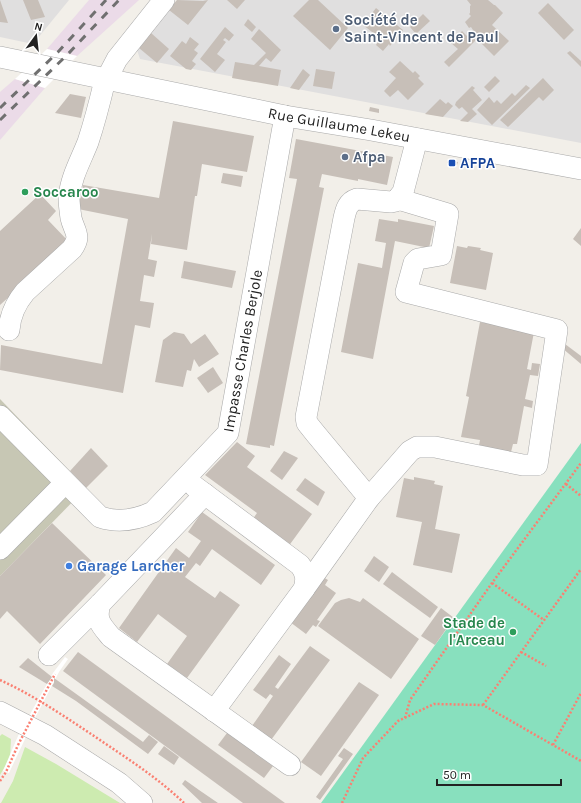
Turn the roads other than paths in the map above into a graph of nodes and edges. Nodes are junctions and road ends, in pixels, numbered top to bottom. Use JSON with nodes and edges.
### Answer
{"nodes":[{"id":1,"x":164,"y":0,"type":"edge"},
{"id":2,"x":0,"y":57,"type":"edge"},
{"id":3,"x":103,"y":79,"type":"junction"},
{"id":4,"x":285,"y":116,"type":"junction"},
{"id":5,"x":417,"y":139,"type":"junction"},
{"id":6,"x":581,"y":169,"type":"edge"},
{"id":7,"x":398,"y":199,"type":"junction"},
{"id":8,"x":9,"y":330,"type":"dead end"},
{"id":9,"x":0,"y":416,"type":"edge"},
{"id":10,"x":184,"y":479,"type":"junction"},
{"id":11,"x":65,"y":483,"type":"junction"},
{"id":12,"x":205,"y":494,"type":"junction"},
{"id":13,"x":369,"y":498,"type":"junction"},
{"id":14,"x":0,"y":549,"type":"edge"},
{"id":15,"x":304,"y":589,"type":"junction"},
{"id":16,"x":100,"y":604,"type":"junction"},
{"id":17,"x":49,"y":655,"type":"dead end"},
{"id":18,"x":214,"y":711,"type":"junction"},
{"id":19,"x":0,"y":712,"type":"edge"},
{"id":20,"x":290,"y":765,"type":"dead end"},
{"id":21,"x":142,"y":803,"type":"edge"}],
"edges":[{"from":1,"to":3,"type":"street"},
{"from":2,"to":3,"type":"street","name":"Rue Guillaume Lekeu"},
{"from":3,"to":4,"type":"street","name":"Rue Guillaume Lekeu"},
{"from":3,"to":8,"type":"street"},
{"from":4,"to":5,"type":"street","name":"Rue Guillaume Lekeu"},
{"from":4,"to":10,"type":"street","name":"Impasse Charles Berjole"},
{"from":5,"to":6,"type":"street","name":"Rue Guillaume Lekeu"},
{"from":5,"to":7,"type":"street"},
{"from":7,"to":13,"type":"street"},
{"from":7,"to":13,"type":"street"},
{"from":9,"to":11,"type":"street"},
{"from":10,"to":11,"type":"street","name":"Impasse Charles Berjole"},
{"from":10,"to":12,"type":"street"},
{"from":11,"to":14,"type":"street"},
{"from":12,"to":15,"type":"street"},
{"from":12,"to":16,"type":"street"},
{"from":13,"to":15,"type":"street"},
{"from":15,"to":18,"type":"street"},
{"from":16,"to":17,"type":"street"},
{"from":16,"to":18,"type":"street"},
{"from":18,"to":20,"type":"street"},
{"from":19,"to":21,"type":"street"}]}
